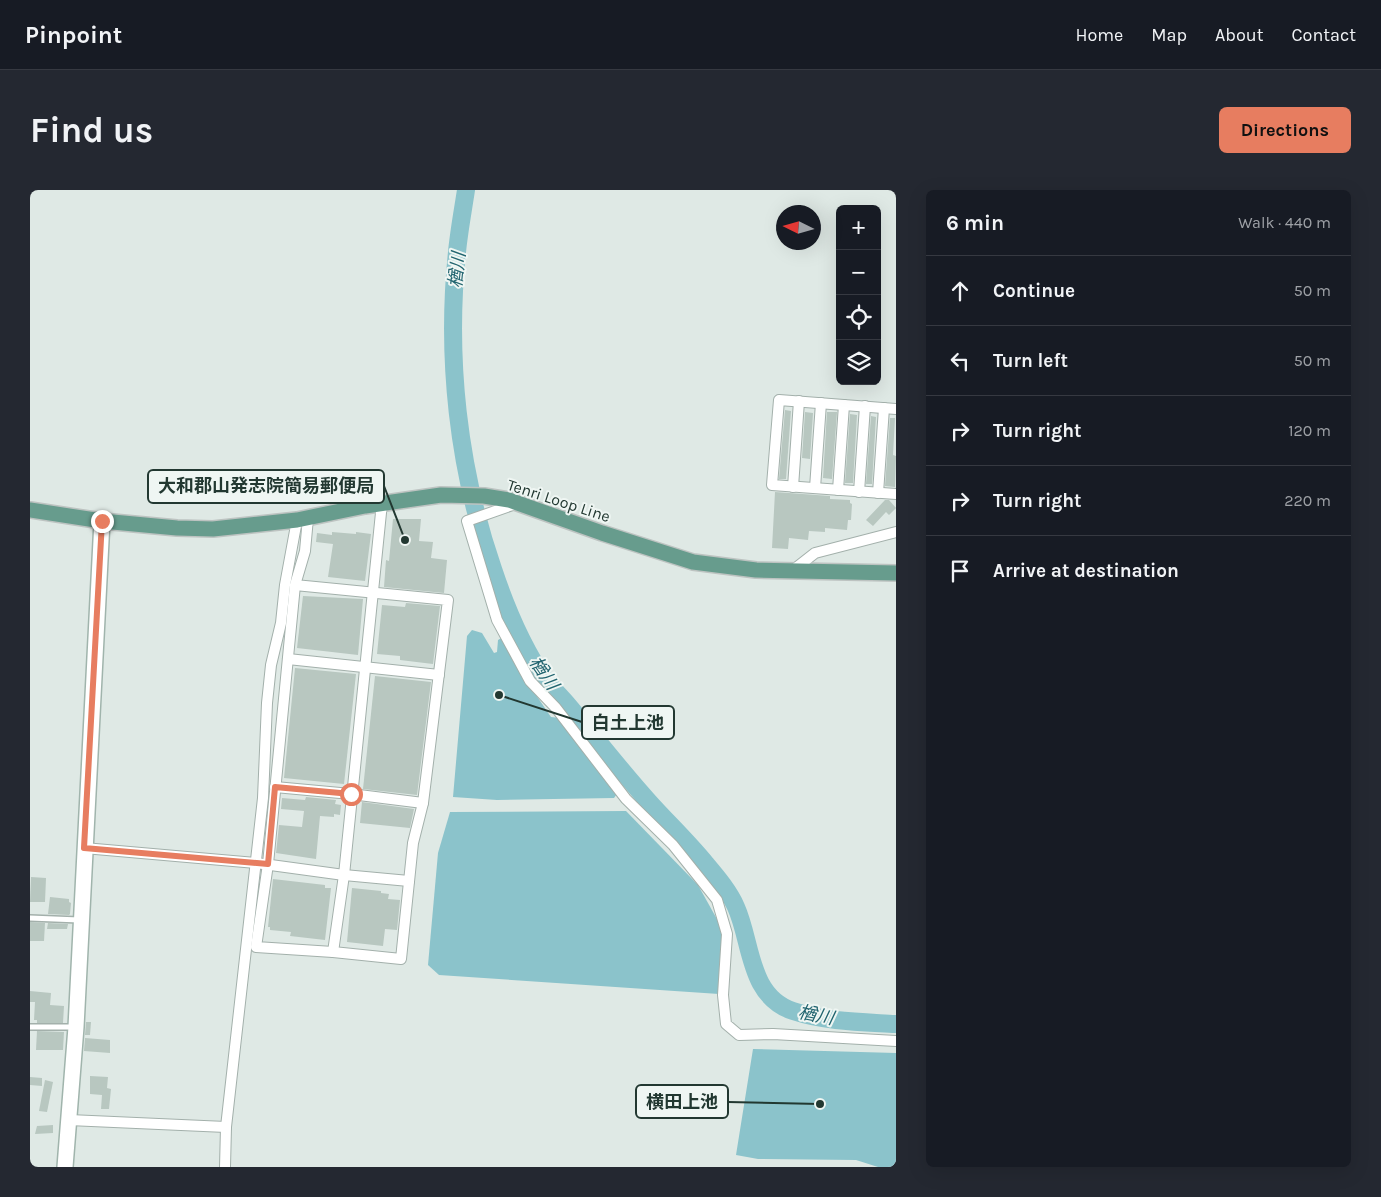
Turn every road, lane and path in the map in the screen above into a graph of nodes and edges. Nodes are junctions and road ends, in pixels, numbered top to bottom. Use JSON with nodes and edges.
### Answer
{"nodes":[{"id":1,"x":799,"y":402,"type":"junction"},
{"id":2,"x":821,"y":403,"type":"junction"},
{"id":3,"x":844,"y":405,"type":"junction"},
{"id":4,"x":865,"y":406,"type":"junction"},
{"id":5,"x":884,"y":408,"type":"junction"},
{"id":6,"x":896,"y":409,"type":"edge"},
{"id":7,"x":794,"y":487,"type":"junction"},
{"id":8,"x":815,"y":488,"type":"junction"},
{"id":9,"x":838,"y":490,"type":"junction"},
{"id":10,"x":859,"y":492,"type":"junction"},
{"id":11,"x":878,"y":493,"type":"junction"},
{"id":12,"x":896,"y":494,"type":"edge"},
{"id":13,"x":382,"y":503,"type":"junction"},
{"id":14,"x":518,"y":503,"type":"junction"},
{"id":15,"x":30,"y":510,"type":"edge"},
{"id":16,"x":302,"y":519,"type":"junction"},
{"id":17,"x":102,"y":521,"type":"junction"},
{"id":18,"x":896,"y":532,"type":"edge"},
{"id":19,"x":792,"y":571,"type":"junction"},
{"id":20,"x":896,"y":573,"type":"edge"},
{"id":21,"x":296,"y":585,"type":"junction"},
{"id":22,"x":373,"y":592,"type":"junction"},
{"id":23,"x":288,"y":659,"type":"junction"},
{"id":24,"x":366,"y":666,"type":"junction"},
{"id":25,"x":439,"y":675,"type":"junction"},
{"id":26,"x":275,"y":787,"type":"junction"},
{"id":27,"x":351,"y":794,"type":"junction"},
{"id":28,"x":423,"y":803,"type":"junction"},
{"id":29,"x":84,"y":848,"type":"junction"},
{"id":30,"x":256,"y":863,"type":"junction"},
{"id":31,"x":268,"y":864,"type":"junction"},
{"id":32,"x":344,"y":875,"type":"junction"},
{"id":33,"x":409,"y":882,"type":"junction"},
{"id":34,"x":30,"y":918,"type":"edge"},
{"id":35,"x":82,"y":920,"type":"junction"},
{"id":36,"x":333,"y":952,"type":"junction"},
{"id":37,"x":76,"y":1027,"type":"junction"},
{"id":38,"x":30,"y":1028,"type":"edge"},
{"id":39,"x":896,"y":1041,"type":"edge"},
{"id":40,"x":69,"y":1120,"type":"junction"},
{"id":41,"x":226,"y":1127,"type":"junction"},
{"id":42,"x":65,"y":1167,"type":"edge"},
{"id":43,"x":225,"y":1167,"type":"edge"}],
"edges":[{"from":1,"to":2,"type":"street"},
{"from":1,"to":7,"type":"street"},
{"from":1,"to":7,"type":"street"},
{"from":2,"to":3,"type":"street"},
{"from":2,"to":8,"type":"street"},
{"from":3,"to":4,"type":"street"},
{"from":3,"to":9,"type":"street"},
{"from":4,"to":5,"type":"street"},
{"from":4,"to":10,"type":"street"},
{"from":5,"to":6,"type":"street"},
{"from":5,"to":11,"type":"street"},
{"from":7,"to":8,"type":"street"},
{"from":8,"to":9,"type":"street"},
{"from":9,"to":10,"type":"street"},
{"from":10,"to":11,"type":"street"},
{"from":11,"to":12,"type":"street"},
{"from":13,"to":14,"type":"main road","name":"Tenri Loop Line"},
{"from":13,"to":16,"type":"main road","name":"Tenri Loop Line"},
{"from":13,"to":22,"type":"street"},
{"from":14,"to":19,"type":"main road","name":"Tenri Loop Line"},
{"from":14,"to":39,"type":"street"},
{"from":15,"to":17,"type":"main road","name":"Tenri Loop Line"},
{"from":16,"to":17,"type":"main road","name":"Tenri Loop Line"},
{"from":16,"to":21,"type":"street"},
{"from":16,"to":30,"type":"street"},
{"from":17,"to":29,"type":"street"},
{"from":18,"to":19,"type":"street"},
{"from":19,"to":20,"type":"main road","name":"Tenri Loop Line"},
{"from":21,"to":22,"type":"street"},
{"from":21,"to":23,"type":"street"},
{"from":22,"to":24,"type":"street"},
{"from":22,"to":25,"type":"street"},
{"from":23,"to":24,"type":"street"},
{"from":23,"to":26,"type":"street"},
{"from":24,"to":25,"type":"street"},
{"from":24,"to":27,"type":"street"},
{"from":25,"to":28,"type":"street"},
{"from":26,"to":27,"type":"street"},
{"from":26,"to":31,"type":"street"},
{"from":27,"to":28,"type":"street"},
{"from":27,"to":32,"type":"street"},
{"from":28,"to":33,"type":"street"},
{"from":29,"to":30,"type":"street"},
{"from":29,"to":35,"type":"street"},
{"from":30,"to":31,"type":"street"},
{"from":30,"to":41,"type":"street"},
{"from":31,"to":32,"type":"street"},
{"from":31,"to":36,"type":"street"},
{"from":32,"to":33,"type":"street"},
{"from":32,"to":36,"type":"street"},
{"from":33,"to":36,"type":"street"},
{"from":34,"to":35,"type":"lane"},
{"from":35,"to":37,"type":"street"},
{"from":37,"to":38,"type":"lane"},
{"from":37,"to":40,"type":"street"},
{"from":40,"to":41,"type":"street"},
{"from":40,"to":42,"type":"street"},
{"from":41,"to":43,"type":"street"}]}
